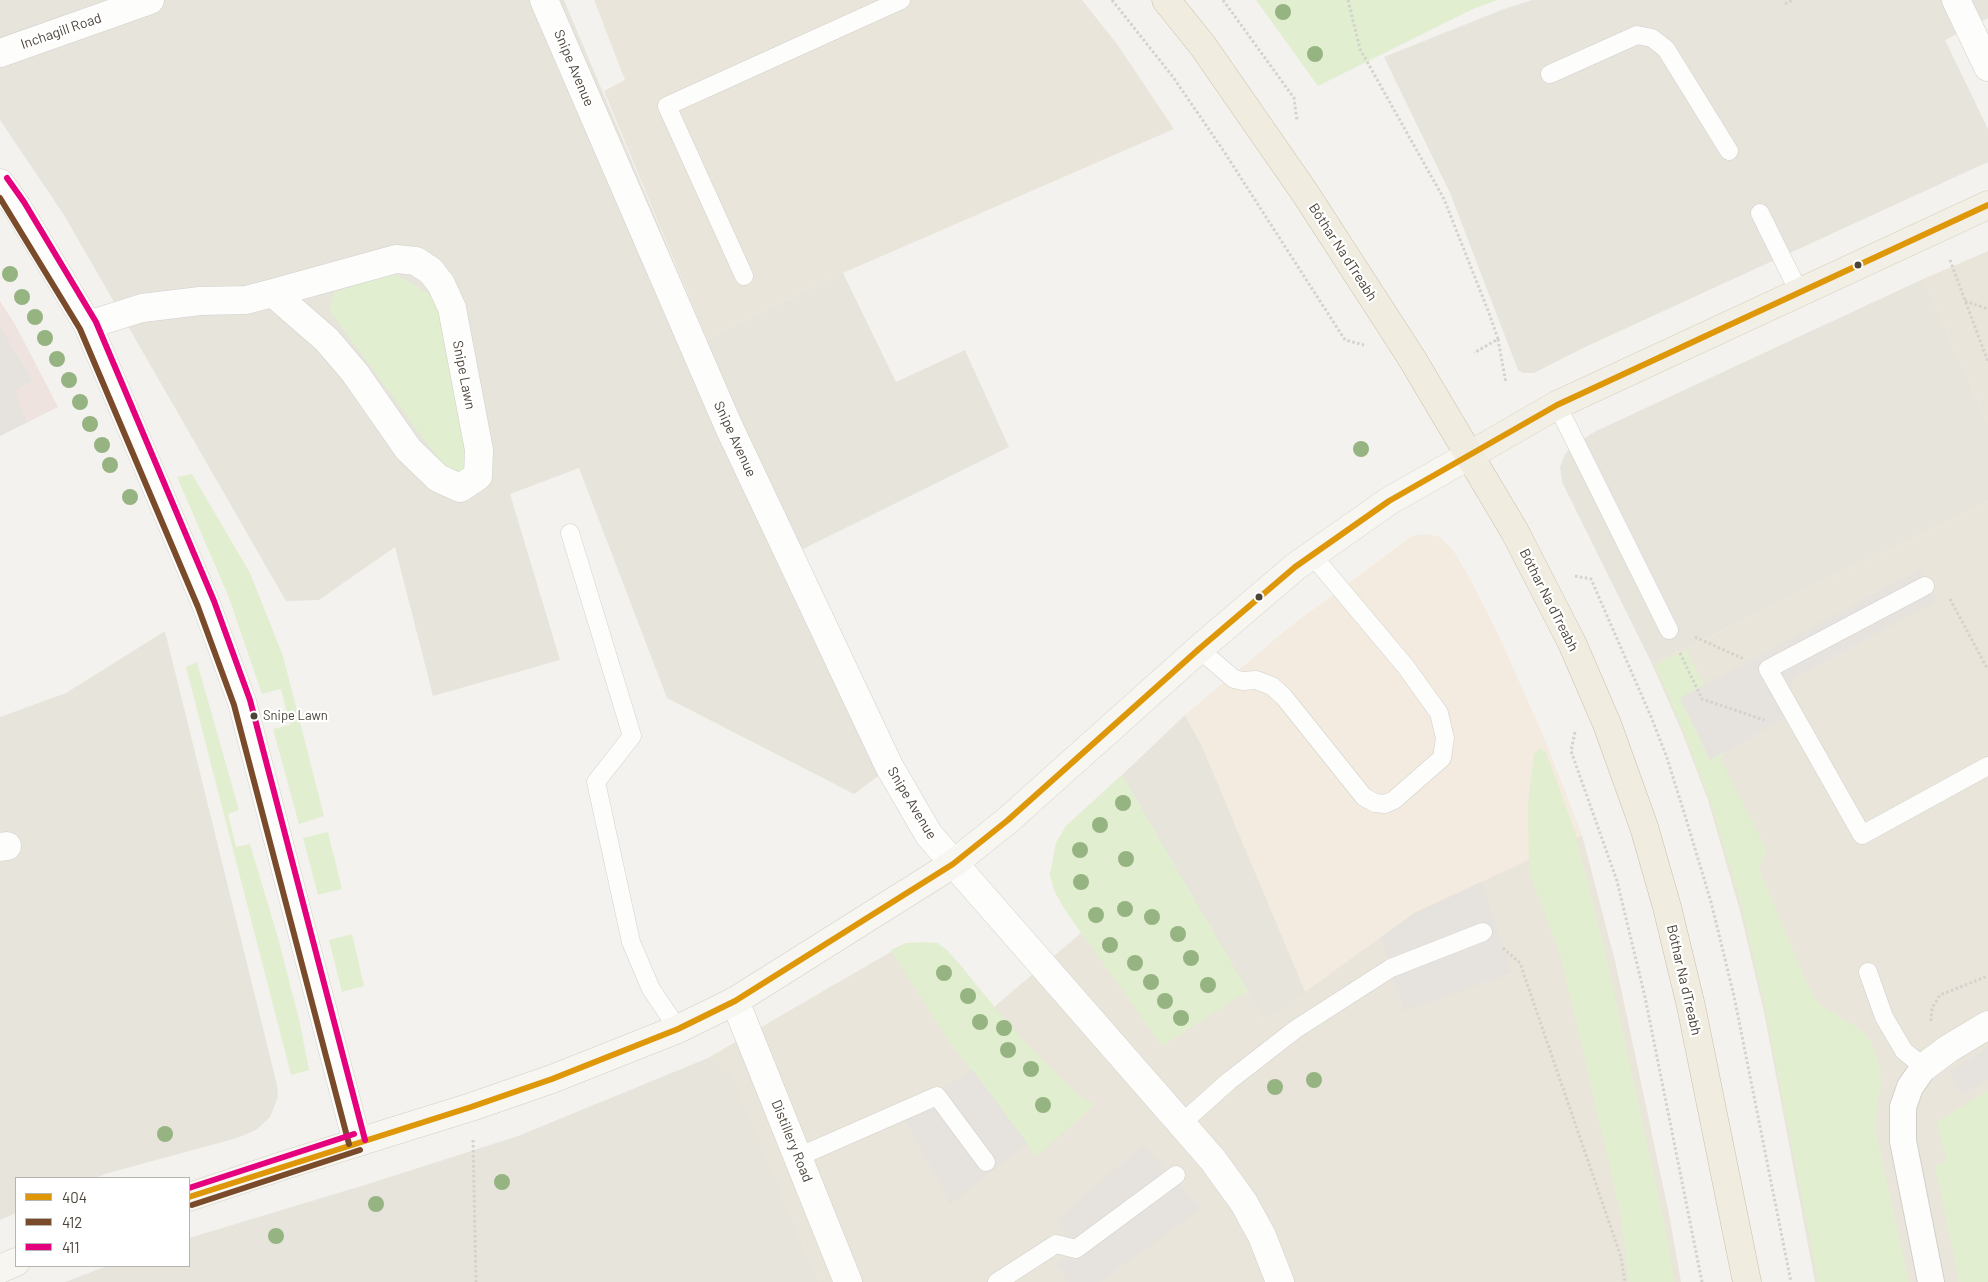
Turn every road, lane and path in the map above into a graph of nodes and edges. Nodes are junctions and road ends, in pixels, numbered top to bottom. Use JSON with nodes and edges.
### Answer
{"nodes":[{"id":1,"x":150,"y":0,"type":"edge"},
{"id":2,"x":544,"y":0,"type":"edge"},
{"id":3,"x":901,"y":0,"type":"edge"},
{"id":4,"x":1112,"y":0,"type":"edge"},
{"id":5,"x":1166,"y":0,"type":"edge"},
{"id":6,"x":1348,"y":0,"type":"edge"},
{"id":7,"x":1793,"y":0,"type":"edge"},
{"id":8,"x":1956,"y":0,"type":"edge"},
{"id":9,"x":1785,"y":4,"type":"dead end"},
{"id":10,"x":0,"y":53,"type":"edge"},
{"id":11,"x":1988,"y":67,"type":"edge"},
{"id":12,"x":1550,"y":74,"type":"dead end"},
{"id":13,"x":1729,"y":150,"type":"dead end"},
{"id":14,"x":0,"y":183,"type":"edge"},
{"id":15,"x":1988,"y":205,"type":"edge"},
{"id":16,"x":1760,"y":213,"type":"dead end"},
{"id":17,"x":1950,"y":260,"type":"dead end"},
{"id":18,"x":744,"y":276,"type":"dead end"},
{"id":19,"x":1799,"y":292,"type":"junction"},
{"id":20,"x":273,"y":293,"type":"junction"},
{"id":21,"x":1964,"y":301,"type":"junction"},
{"id":22,"x":1988,"y":309,"type":"edge"},
{"id":23,"x":88,"y":325,"type":"junction"},
{"id":24,"x":1498,"y":339,"type":"junction"},
{"id":25,"x":1474,"y":353,"type":"dead end"},
{"id":26,"x":1411,"y":357,"type":"junction"},
{"id":27,"x":1988,"y":362,"type":"edge"},
{"id":28,"x":1506,"y":383,"type":"dead end"},
{"id":29,"x":1557,"y":405,"type":"junction"},
{"id":30,"x":1470,"y":455,"type":"junction"},
{"id":31,"x":570,"y":533,"type":"dead end"},
{"id":32,"x":1312,"y":555,"type":"junction"},
{"id":33,"x":1925,"y":586,"type":"joint"},
{"id":34,"x":1669,"y":630,"type":"junction"},
{"id":35,"x":1199,"y":649,"type":"junction"},
{"id":36,"x":1768,"y":669,"type":"junction"},
{"id":37,"x":1988,"y":670,"type":"edge"},
{"id":38,"x":1586,"y":677,"type":"junction"},
{"id":39,"x":1702,"y":699,"type":"dead end"},
{"id":40,"x":1988,"y":766,"type":"edge"},
{"id":41,"x":953,"y":864,"type":"junction"},
{"id":42,"x":1483,"y":932,"type":"joint"},
{"id":43,"x":1868,"y":972,"type":"dead end"},
{"id":44,"x":1988,"y":976,"type":"edge"},
{"id":45,"x":735,"y":1000,"type":"junction"},
{"id":46,"x":1931,"y":1024,"type":"dead end"},
{"id":47,"x":1988,"y":1025,"type":"edge"},
{"id":48,"x":678,"y":1029,"type":"junction"},
{"id":49,"x":1924,"y":1067,"type":"junction"},
{"id":50,"x":1182,"y":1123,"type":"junction"},
{"id":51,"x":473,"y":1137,"type":"dead end"},
{"id":52,"x":357,"y":1142,"type":"junction"},
{"id":53,"x":798,"y":1157,"type":"junction"},
{"id":54,"x":986,"y":1162,"type":"dead end"},
{"id":55,"x":1176,"y":1175,"type":"dead end"},
{"id":56,"x":190,"y":1197,"type":"edge"},
{"id":57,"x":15,"y":1262,"type":"edge"},
{"id":58,"x":0,"y":1269,"type":"edge"},
{"id":59,"x":476,"y":1282,"type":"edge"},
{"id":60,"x":848,"y":1282,"type":"edge"},
{"id":61,"x":997,"y":1282,"type":"edge"},
{"id":62,"x":1280,"y":1282,"type":"edge"},
{"id":63,"x":1625,"y":1282,"type":"edge"},
{"id":64,"x":1702,"y":1282,"type":"edge"},
{"id":65,"x":1747,"y":1282,"type":"edge"},
{"id":66,"x":1931,"y":1282,"type":"edge"}],
"edges":[{"from":1,"to":10,"type":"street","name":"Inchagill Road"},
{"from":2,"to":41,"type":"street","name":"Snipe Avenue"},
{"from":3,"to":18,"type":"lane"},
{"from":4,"to":26,"type":"path"},
{"from":5,"to":26,"type":"highway","name":"Bóthar Na dTreabh"},
{"from":6,"to":24,"type":"path"},
{"from":7,"to":9,"type":"path"},
{"from":8,"to":11,"type":"street"},
{"from":12,"to":13,"type":"lane"},
{"from":14,"to":23,"type":"street"},
{"from":15,"to":19,"type":"main road"},
{"from":16,"to":19,"type":"lane"},
{"from":17,"to":21,"type":"path"},
{"from":19,"to":29,"type":"main road"},
{"from":20,"to":20,"type":"street","name":"Snipe Lawn"},
{"from":20,"to":23,"type":"street","name":"Snipe Lawn"},
{"from":21,"to":22,"type":"path"},
{"from":21,"to":27,"type":"path"},
{"from":23,"to":52,"type":"street"},
{"from":24,"to":25,"type":"path"},
{"from":24,"to":28,"type":"path"},
{"from":26,"to":30,"type":"highway","name":"Bóthar Na dTreabh"},
{"from":29,"to":30,"type":"main road"},
{"from":29,"to":34,"type":"lane"},
{"from":30,"to":32,"type":"main road"},
{"from":30,"to":38,"type":"highway","name":"Bóthar Na dTreabh"},
{"from":31,"to":48,"type":"lane"},
{"from":32,"to":35,"type":"main road"},
{"from":32,"to":35,"type":"lane"},
{"from":33,"to":36,"type":"lane"},
{"from":33,"to":37,"type":"path"},
{"from":34,"to":36,"type":"path"},
{"from":34,"to":39,"type":"path"},
{"from":35,"to":41,"type":"main road"},
{"from":36,"to":40,"type":"lane"},
{"from":38,"to":64,"type":"path"},
{"from":38,"to":65,"type":"highway","name":"Bóthar Na dTreabh"},
{"from":41,"to":45,"type":"main road"},
{"from":41,"to":50,"type":"street","name":"Snipe Avenue"},
{"from":42,"to":50,"type":"lane"},
{"from":42,"to":63,"type":"path"},
{"from":43,"to":49,"type":"lane"},
{"from":44,"to":46,"type":"path"},
{"from":45,"to":48,"type":"main road"},
{"from":45,"to":53,"type":"street","name":"Distillery Road"},
{"from":47,"to":49,"type":"street"},
{"from":48,"to":52,"type":"main road"},
{"from":49,"to":66,"type":"street"},
{"from":50,"to":62,"type":"street","name":"Snipe Avenue"},
{"from":51,"to":59,"type":"path"},
{"from":52,"to":56,"type":"main road"},
{"from":53,"to":54,"type":"lane"},
{"from":53,"to":60,"type":"street","name":"Distillery Road"},
{"from":55,"to":61,"type":"lane"},
{"from":57,"to":58,"type":"main road"}]}
